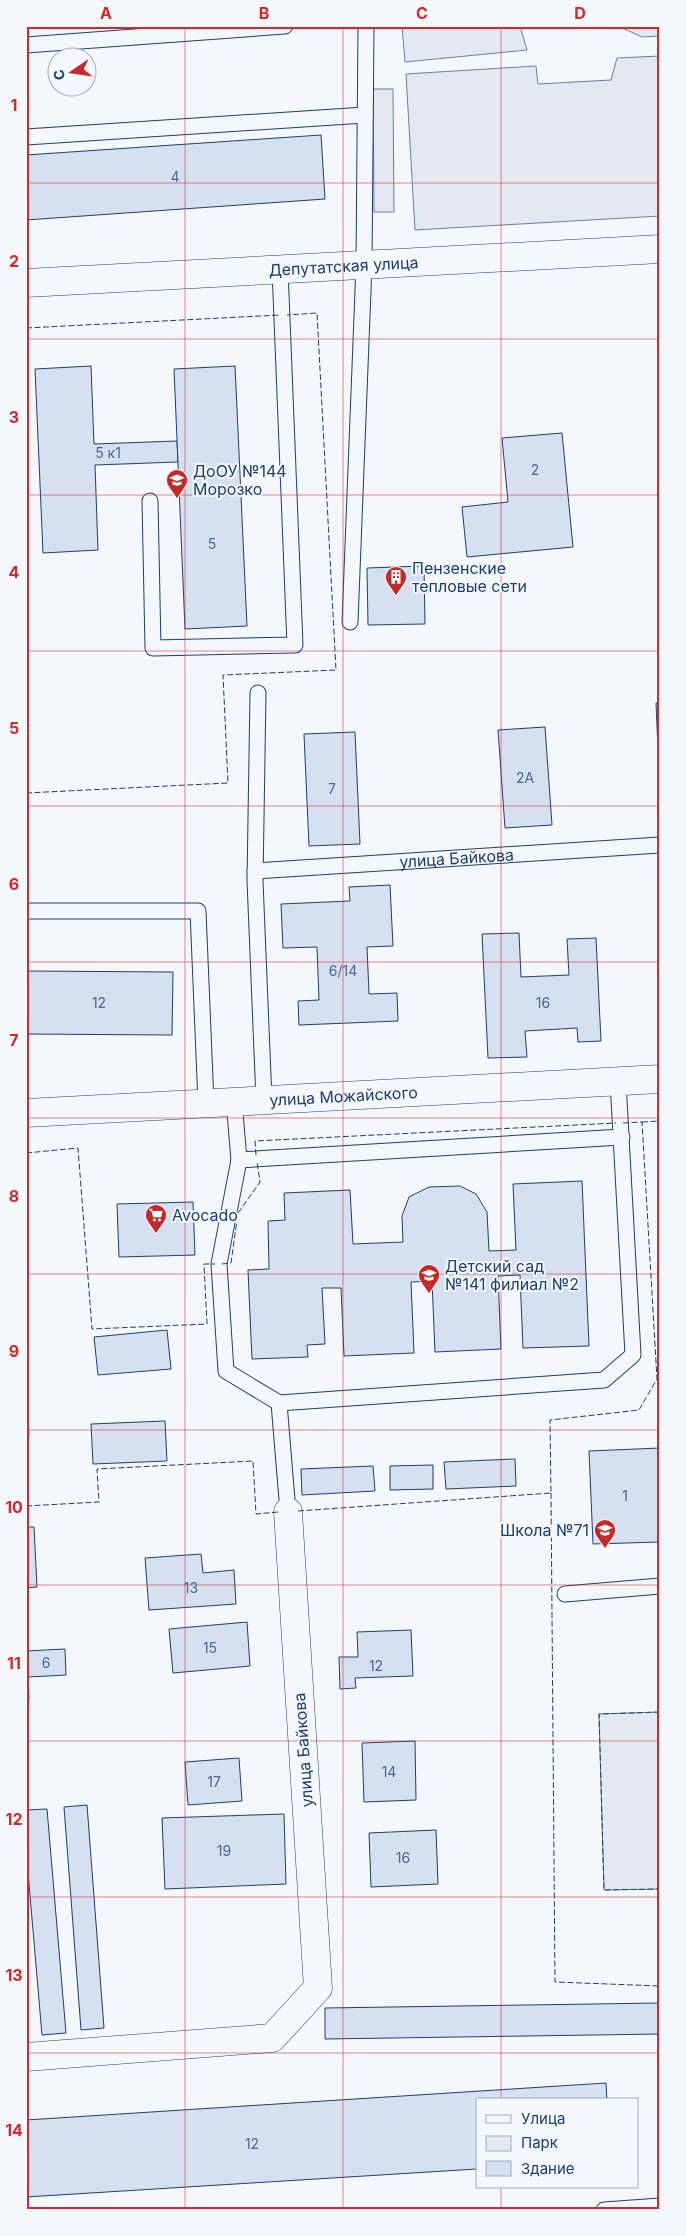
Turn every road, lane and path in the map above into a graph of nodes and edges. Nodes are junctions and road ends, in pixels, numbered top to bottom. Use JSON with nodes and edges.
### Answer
{"nodes":[{"id":1,"x":285,"y":26,"type":"edge"},
{"id":2,"x":366,"y":26,"type":"edge"},
{"id":3,"x":26,"y":45,"type":"edge"},
{"id":4,"x":365,"y":115,"type":"junction"},
{"id":5,"x":26,"y":137,"type":"edge"},
{"id":6,"x":660,"y":249,"type":"edge"},
{"id":7,"x":364,"y":265,"type":"junction"},
{"id":8,"x":280,"y":269,"type":"junction"},
{"id":9,"x":26,"y":283,"type":"edge"},
{"id":10,"x":150,"y":501,"type":"dead end"},
{"id":11,"x":350,"y":622,"type":"dead end"},
{"id":12,"x":258,"y":693,"type":"dead end"},
{"id":13,"x":660,"y":845,"type":"edge"},
{"id":14,"x":255,"y":871,"type":"junction"},
{"id":15,"x":26,"y":911,"type":"edge"},
{"id":16,"x":660,"y":1079,"type":"edge"},
{"id":17,"x":618,"y":1081,"type":"junction"},
{"id":18,"x":264,"y":1100,"type":"junction"},
{"id":19,"x":234,"y":1101,"type":"junction"},
{"id":20,"x":206,"y":1103,"type":"junction"},
{"id":21,"x":26,"y":1112,"type":"edge"},
{"id":22,"x":622,"y":1137,"type":"junction"},
{"id":23,"x":239,"y":1160,"type":"junction"},
{"id":24,"x":279,"y":1403,"type":"junction"},
{"id":25,"x":288,"y":1512,"type":"joint"},
{"id":26,"x":660,"y":1586,"type":"edge"},
{"id":27,"x":565,"y":1594,"type":"dead end"},
{"id":28,"x":26,"y":2057,"type":"edge"},
{"id":29,"x":660,"y":2206,"type":"edge"},
{"id":30,"x":604,"y":2210,"type":"edge"}],
"edges":[{"from":1,"to":3,"type":"lane"},
{"from":2,"to":4,"type":"lane"},
{"from":4,"to":5,"type":"lane"},
{"from":4,"to":7,"type":"lane"},
{"from":6,"to":7,"type":"street","name":"Депутатская улица"},
{"from":7,"to":8,"type":"street","name":"Депутатская улица"},
{"from":7,"to":11,"type":"lane"},
{"from":8,"to":9,"type":"street","name":"Депутатская улица"},
{"from":8,"to":10,"type":"lane"},
{"from":12,"to":14,"type":"lane"},
{"from":13,"to":14,"type":"lane","name":"улица Байкова"},
{"from":14,"to":18,"type":"lane"},
{"from":15,"to":20,"type":"lane"},
{"from":16,"to":17,"type":"street","name":"улица Можайского"},
{"from":17,"to":18,"type":"street","name":"улица Можайского"},
{"from":17,"to":22,"type":"lane"},
{"from":18,"to":19,"type":"street","name":"улица Можайского"},
{"from":19,"to":20,"type":"street","name":"улица Можайского"},
{"from":19,"to":23,"type":"lane"},
{"from":20,"to":21,"type":"street","name":"улица Можайского"},
{"from":22,"to":23,"type":"lane"},
{"from":22,"to":24,"type":"lane"},
{"from":23,"to":24,"type":"lane"},
{"from":24,"to":25,"type":"lane"},
{"from":25,"to":28,"type":"street","name":"улица Байкова"},
{"from":26,"to":27,"type":"lane"},
{"from":29,"to":30,"type":"lane"}]}
